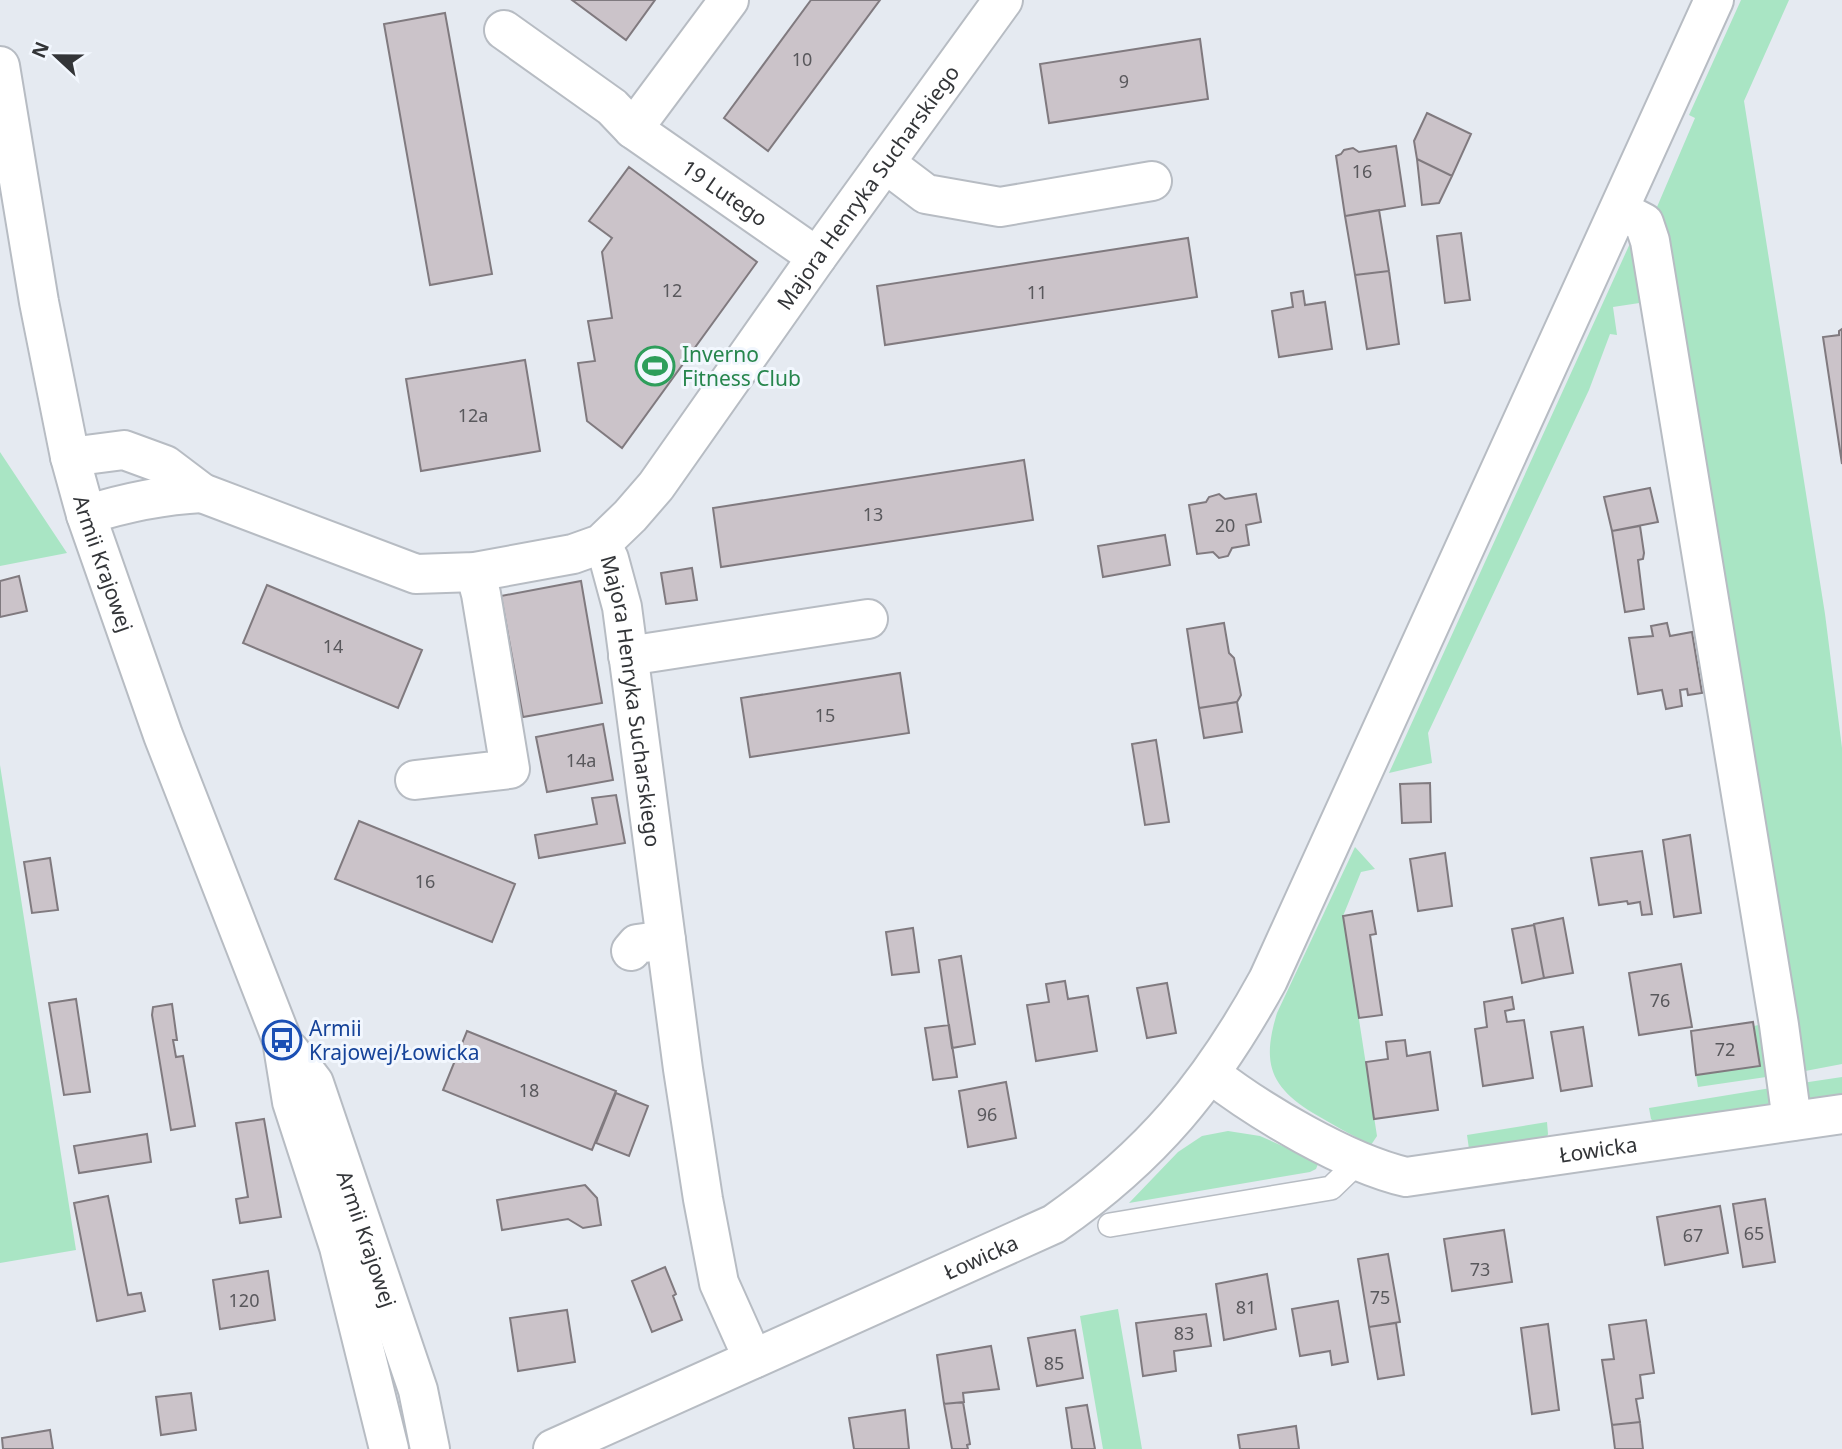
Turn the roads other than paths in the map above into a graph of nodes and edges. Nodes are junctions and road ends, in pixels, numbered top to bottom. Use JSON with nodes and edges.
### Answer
{"nodes":[{"id":1,"x":729,"y":0,"type":"edge"},
{"id":2,"x":1003,"y":0,"type":"edge"},
{"id":3,"x":1714,"y":0,"type":"edge"},
{"id":4,"x":503,"y":30,"type":"dead end"},
{"id":5,"x":0,"y":66,"type":"edge"},
{"id":6,"x":632,"y":129,"type":"junction"},
{"id":7,"x":885,"y":163,"type":"junction"},
{"id":8,"x":1152,"y":180,"type":"dead end"},
{"id":9,"x":1619,"y":211,"type":"junction"},
{"id":10,"x":817,"y":257,"type":"junction"},
{"id":11,"x":70,"y":457,"type":"junction"},
{"id":12,"x":202,"y":493,"type":"junction"},
{"id":13,"x":86,"y":515,"type":"junction"},
{"id":14,"x":601,"y":544,"type":"junction"},
{"id":15,"x":475,"y":572,"type":"junction"},
{"id":16,"x":868,"y":619,"type":"dead end"},
{"id":17,"x":628,"y":656,"type":"junction"},
{"id":18,"x":415,"y":780,"type":"dead end"},
{"id":19,"x":666,"y":940,"type":"junction"},
{"id":20,"x":631,"y":951,"type":"dead end"},
{"id":21,"x":282,"y":1040,"type":"junction"},
{"id":22,"x":1211,"y":1074,"type":"junction"},
{"id":23,"x":1842,"y":1114,"type":"edge"},
{"id":24,"x":1792,"y":1121,"type":"junction"},
{"id":25,"x":1358,"y":1161,"type":"junction"},
{"id":26,"x":1110,"y":1225,"type":"dead end"},
{"id":27,"x":753,"y":1359,"type":"junction"},
{"id":28,"x":389,"y":1449,"type":"edge"},
{"id":29,"x":430,"y":1449,"type":"edge"},
{"id":30,"x":553,"y":1449,"type":"edge"}],
"edges":[{"from":1,"to":6,"type":"street"},
{"from":2,"to":7,"type":"street","name":"Majora Henryka Sucharskiego"},
{"from":3,"to":9,"type":"street"},
{"from":4,"to":6,"type":"street","name":"19 Lutego"},
{"from":5,"to":11,"type":"street","name":"Armii Krajowej"},
{"from":6,"to":10,"type":"street","name":"19 Lutego"},
{"from":7,"to":8,"type":"street"},
{"from":7,"to":10,"type":"street","name":"Majora Henryka Sucharskiego"},
{"from":9,"to":22,"type":"street"},
{"from":9,"to":24,"type":"street"},
{"from":10,"to":14,"type":"street","name":"Majora Henryka Sucharskiego"},
{"from":11,"to":12,"type":"street"},
{"from":11,"to":13,"type":"street","name":"Armii Krajowej"},
{"from":12,"to":13,"type":"street"},
{"from":12,"to":15,"type":"street"},
{"from":13,"to":21,"type":"street","name":"Armii Krajowej"},
{"from":14,"to":15,"type":"street"},
{"from":14,"to":17,"type":"street","name":"Majora Henryka Sucharskiego"},
{"from":15,"to":18,"type":"street"},
{"from":16,"to":17,"type":"street"},
{"from":17,"to":19,"type":"street","name":"Majora Henryka Sucharskiego"},
{"from":19,"to":20,"type":"street"},
{"from":19,"to":27,"type":"street","name":"Majora Henryka Sucharskiego"},
{"from":21,"to":28,"type":"street","name":"Armii Krajowej"},
{"from":21,"to":29,"type":"street","name":"Armii Krajowej"},
{"from":22,"to":25,"type":"street","name":"Łowicka"},
{"from":22,"to":27,"type":"street","name":"Łowicka"},
{"from":23,"to":24,"type":"street","name":"Łowicka"},
{"from":24,"to":25,"type":"street","name":"Łowicka"},
{"from":25,"to":26,"type":"lane"},
{"from":27,"to":30,"type":"street","name":"Łowicka"}]}
